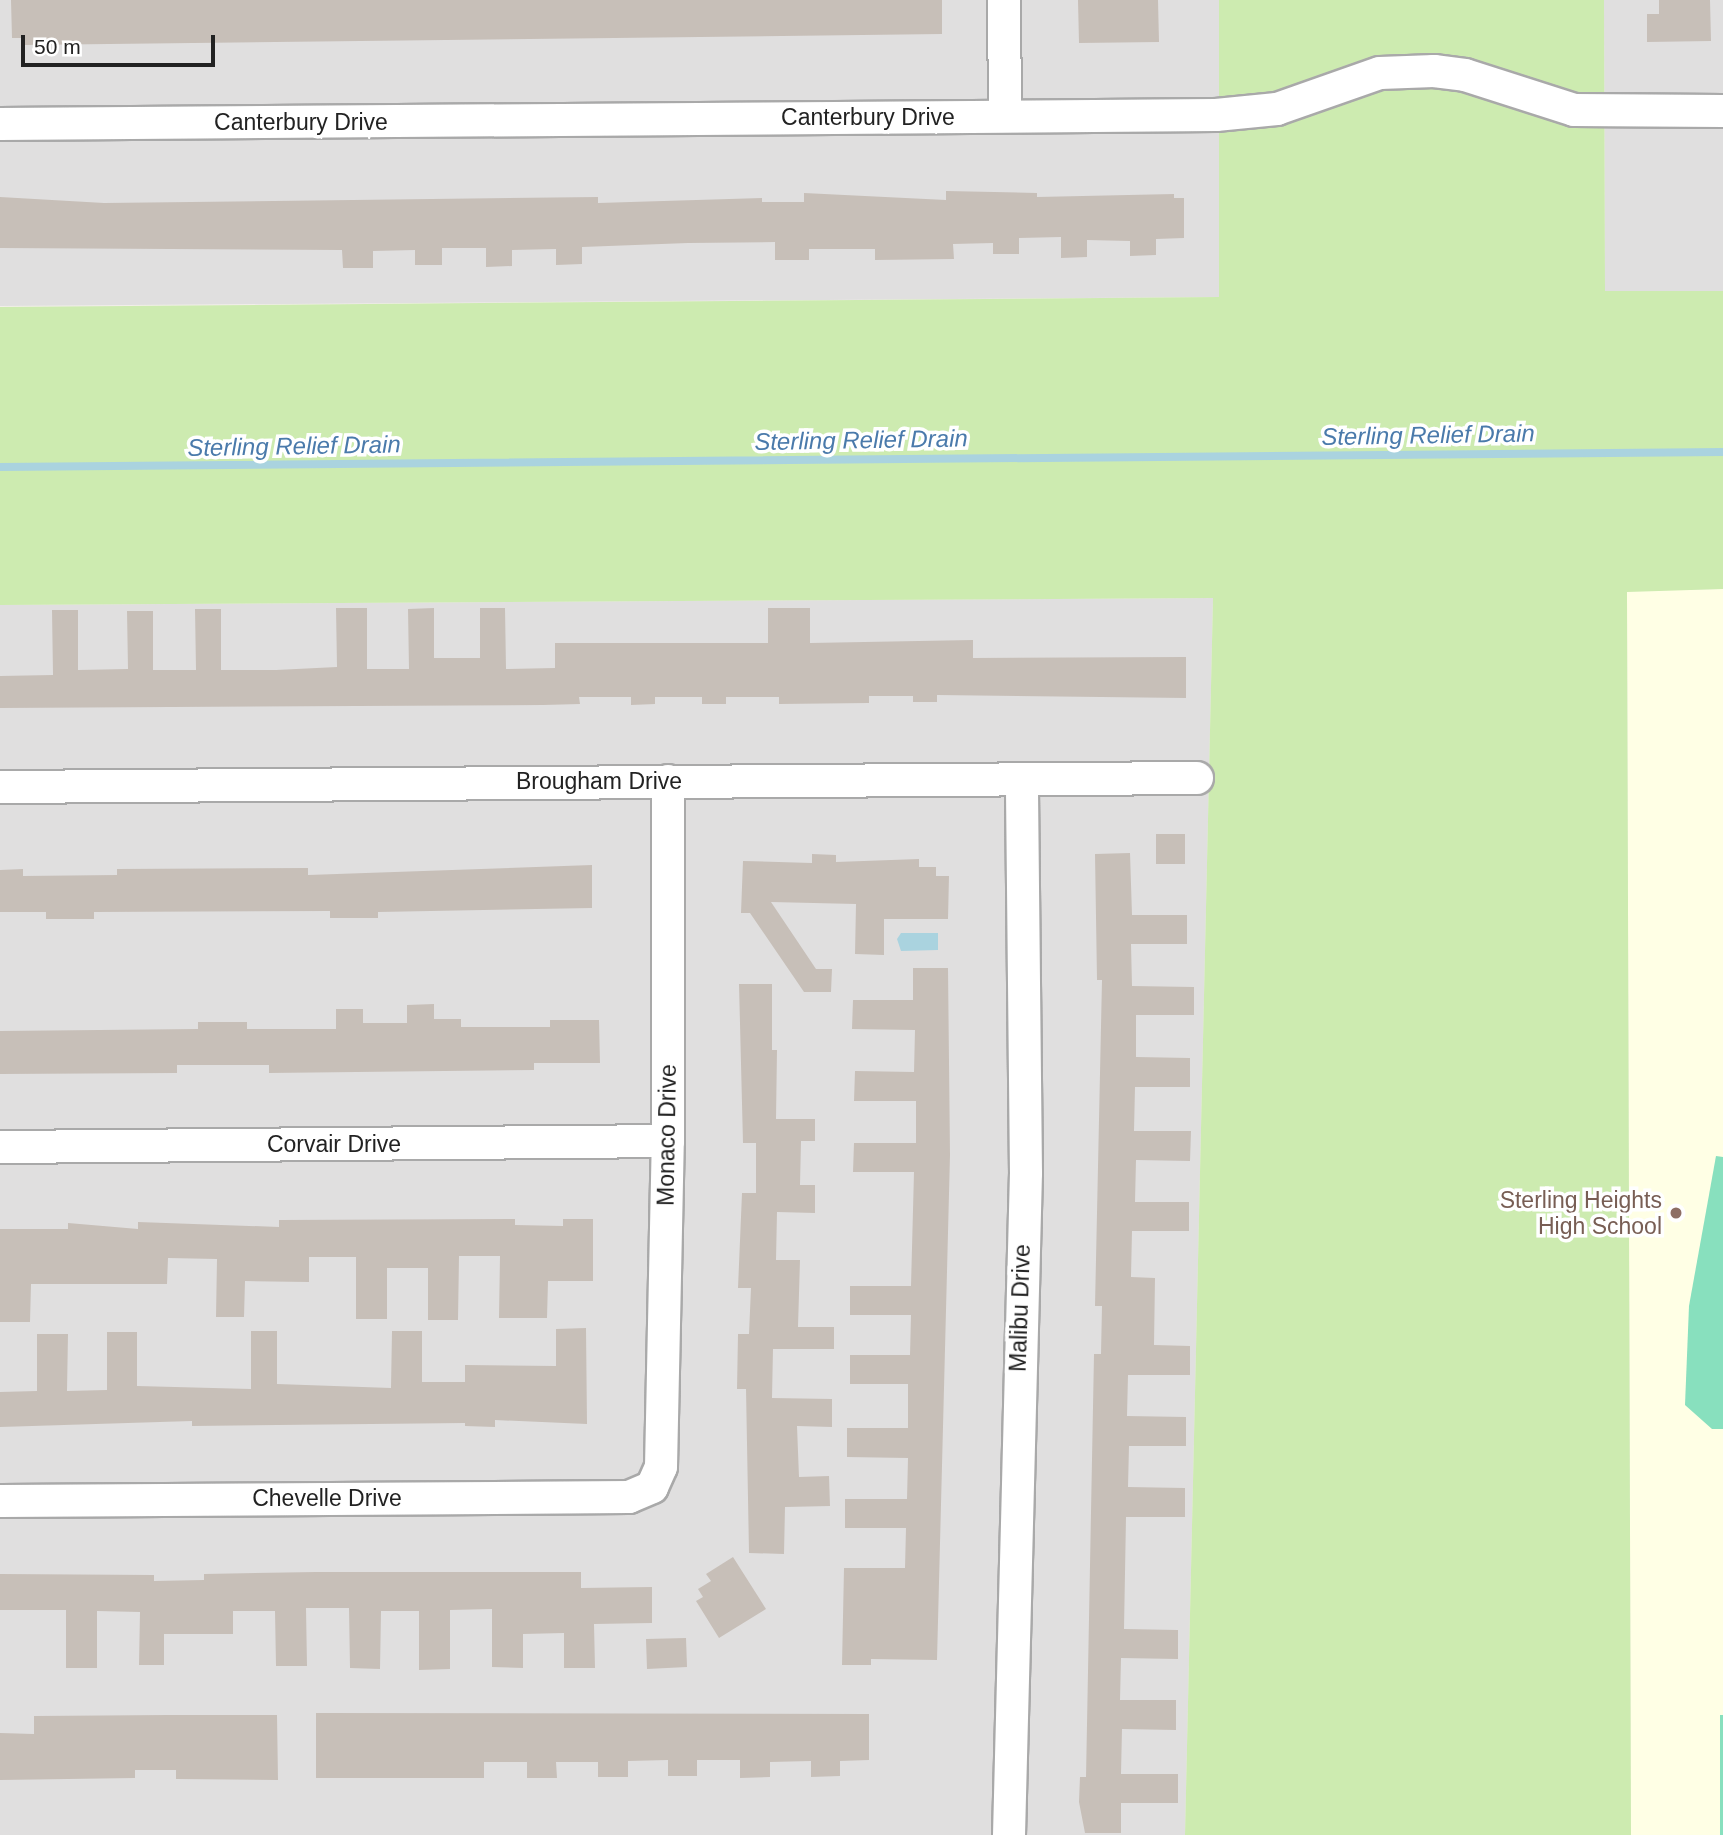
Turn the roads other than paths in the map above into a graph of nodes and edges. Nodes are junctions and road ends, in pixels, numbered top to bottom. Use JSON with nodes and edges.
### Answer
{"nodes":[{"id":1,"x":1004,"y":0,"type":"edge"},
{"id":2,"x":1723,"y":111,"type":"edge"},
{"id":3,"x":1005,"y":116,"type":"junction"},
{"id":4,"x":0,"y":124,"type":"edge"},
{"id":5,"x":1198,"y":778,"type":"dead end"},
{"id":6,"x":1022,"y":780,"type":"junction"},
{"id":7,"x":668,"y":781,"type":"junction"},
{"id":8,"x":0,"y":787,"type":"edge"},
{"id":9,"x":668,"y":1142,"type":"junction"},
{"id":10,"x":0,"y":1147,"type":"edge"},
{"id":11,"x":652,"y":1487,"type":"joint"},
{"id":12,"x":0,"y":1500,"type":"edge"},
{"id":13,"x":1009,"y":1835,"type":"edge"}],
"edges":[{"from":1,"to":3,"type":"street"},
{"from":2,"to":3,"type":"street","name":"Canterbury Drive"},
{"from":3,"to":4,"type":"street","name":"Canterbury Drive"},
{"from":5,"to":6,"type":"street","name":"Brougham Drive"},
{"from":6,"to":7,"type":"street","name":"Brougham Drive"},
{"from":6,"to":13,"type":"street","name":"Malibu Drive"},
{"from":7,"to":8,"type":"street","name":"Brougham Drive"},
{"from":7,"to":9,"type":"street","name":"Monaco Drive"},
{"from":9,"to":10,"type":"street","name":"Corvair Drive"},
{"from":9,"to":11,"type":"street","name":"Monaco Drive"},
{"from":11,"to":12,"type":"street","name":"Chevelle Drive"}]}
